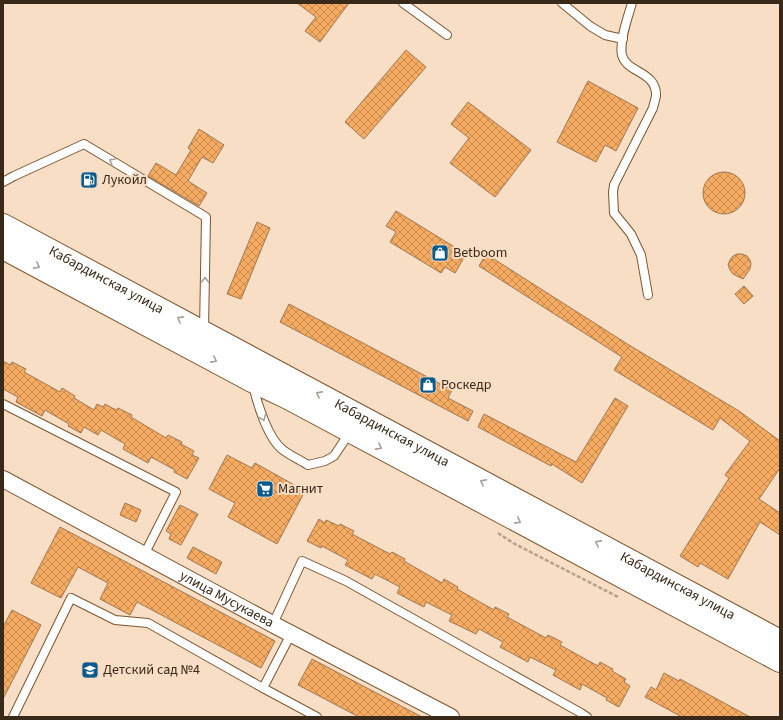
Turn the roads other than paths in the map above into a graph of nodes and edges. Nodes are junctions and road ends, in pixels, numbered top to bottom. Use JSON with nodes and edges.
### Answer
{"nodes":[{"id":1,"x":404,"y":3,"type":"edge"},
{"id":2,"x":562,"y":3,"type":"edge"},
{"id":3,"x":632,"y":3,"type":"edge"},
{"id":4,"x":447,"y":35,"type":"dead end"},
{"id":5,"x":623,"y":39,"type":"junction"},
{"id":6,"x":3,"y":182,"type":"edge"},
{"id":7,"x":3,"y":224,"type":"edge"},
{"id":8,"x":3,"y":248,"type":"edge"},
{"id":9,"x":648,"y":295,"type":"dead end"},
{"id":10,"x":204,"y":332,"type":"junction"},
{"id":11,"x":252,"y":381,"type":"junction"},
{"id":12,"x":3,"y":404,"type":"edge"},
{"id":13,"x":350,"y":432,"type":"junction"},
{"id":14,"x":3,"y":479,"type":"edge"},
{"id":15,"x":144,"y":555,"type":"junction"},
{"id":16,"x":273,"y":624,"type":"junction"},
{"id":17,"x":291,"y":634,"type":"junction"},
{"id":18,"x":780,"y":641,"type":"edge"},
{"id":19,"x":780,"y":661,"type":"edge"},
{"id":20,"x":264,"y":688,"type":"junction"},
{"id":21,"x":312,"y":716,"type":"edge"},
{"id":22,"x":13,"y":717,"type":"edge"},
{"id":23,"x":451,"y":717,"type":"edge"},
{"id":24,"x":587,"y":717,"type":"edge"}],
"edges":[{"from":1,"to":4,"type":"lane"},
{"from":2,"to":5,"type":"lane"},
{"from":3,"to":5,"type":"lane"},
{"from":5,"to":9,"type":"lane"},
{"from":10,"to":6,"type":"lane","one_way":true},
{"from":10,"to":7,"type":"main road","name":"Кабардинская улица","one_way":true},
{"from":8,"to":11,"type":"main road","name":"Кабардинская улица","one_way":true},
{"from":18,"to":10,"type":"main road","name":"Кабардинская улица","one_way":true},
{"from":11,"to":13,"type":"main road","name":"Кабардинская улица"},
{"from":11,"to":13,"type":"lane","one_way":true},
{"from":12,"to":15,"type":"lane"},
{"from":13,"to":19,"type":"main road","name":"Кабардинская улица","one_way":true},
{"from":14,"to":15,"type":"street","name":"улица Мусукаева"},
{"from":15,"to":16,"type":"street","name":"улица Мусукаева"},
{"from":16,"to":17,"type":"street","name":"улица Мусукаева"},
{"from":16,"to":24,"type":"lane"},
{"from":17,"to":20,"type":"lane"},
{"from":17,"to":23,"type":"street","name":"улица Мусукаева"},
{"from":20,"to":21,"type":"lane"},
{"from":20,"to":22,"type":"lane"}]}
